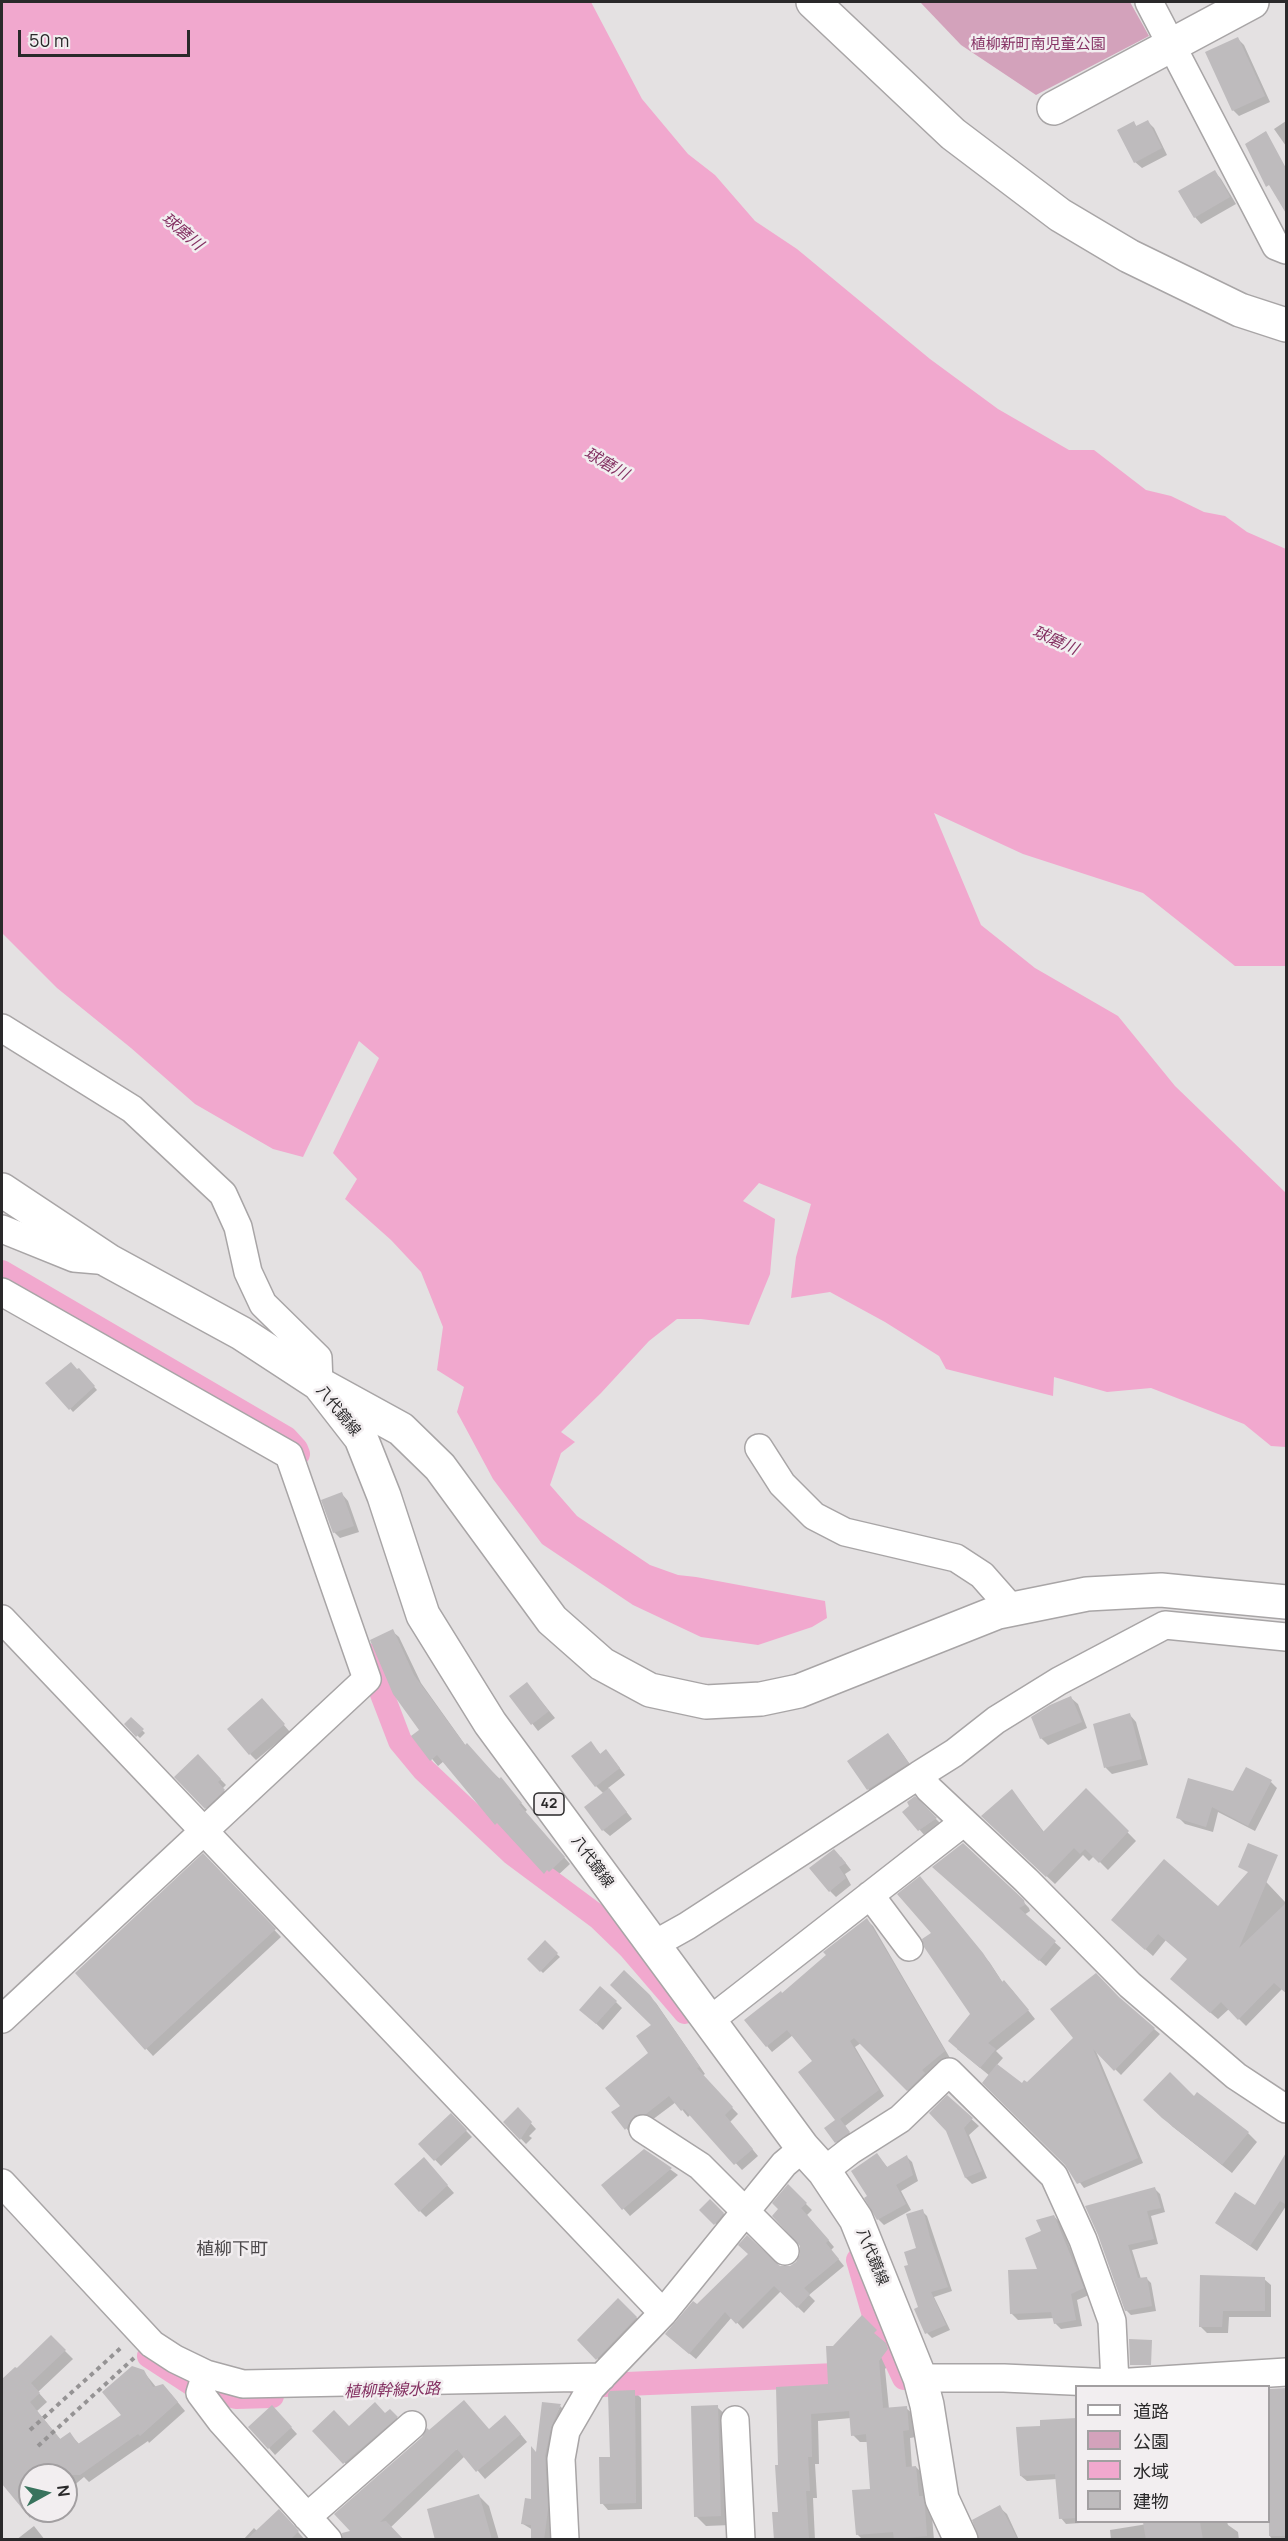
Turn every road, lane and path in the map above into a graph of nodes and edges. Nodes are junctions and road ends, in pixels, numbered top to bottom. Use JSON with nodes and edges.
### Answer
{"nodes":[{"id":1,"x":813,"y":2,"type":"edge"},
{"id":2,"x":1149,"y":2,"type":"edge"},
{"id":3,"x":1252,"y":2,"type":"edge"},
{"id":4,"x":1170,"y":43,"type":"junction"},
{"id":5,"x":1053,"y":108,"type":"dead end"},
{"id":6,"x":1287,"y":250,"type":"edge"},
{"id":7,"x":1287,"y":325,"type":"edge"},
{"id":8,"x":2,"y":1028,"type":"edge"},
{"id":9,"x":2,"y":1190,"type":"edge"},
{"id":10,"x":2,"y":1229,"type":"edge"},
{"id":11,"x":109,"y":1261,"type":"junction"},
{"id":12,"x":2,"y":1292,"type":"edge"},
{"id":13,"x":319,"y":1384,"type":"junction"},
{"id":14,"x":759,"y":1448,"type":"dead end"},
{"id":15,"x":1287,"y":1603,"type":"edge"},
{"id":16,"x":1012,"y":1609,"type":"junction"},
{"id":17,"x":2,"y":1619,"type":"edge"},
{"id":18,"x":1166,"y":1625,"type":"junction"},
{"id":19,"x":1287,"y":1637,"type":"edge"},
{"id":20,"x":919,"y":1775,"type":"junction"},
{"id":21,"x":964,"y":1822,"type":"junction"},
{"id":22,"x":204,"y":1831,"type":"junction"},
{"id":23,"x":870,"y":1896,"type":"junction"},
{"id":24,"x":653,"y":1945,"type":"junction"},
{"id":25,"x":909,"y":1947,"type":"dead end"},
{"id":26,"x":2,"y":2019,"type":"edge"},
{"id":27,"x":709,"y":2021,"type":"junction"},
{"id":28,"x":1287,"y":2109,"type":"edge"},
{"id":29,"x":643,"y":2129,"type":"dead end"},
{"id":30,"x":813,"y":2160,"type":"junction"},
{"id":31,"x":2,"y":2183,"type":"edge"},
{"id":32,"x":746,"y":2213,"type":"junction"},
{"id":33,"x":785,"y":2251,"type":"dead end"},
{"id":34,"x":663,"y":2313,"type":"junction"},
{"id":35,"x":126,"y":2343,"type":"dead end"},
{"id":36,"x":137,"y":2356,"type":"dead end"},
{"id":37,"x":1287,"y":2372,"type":"edge"},
{"id":38,"x":602,"y":2377,"type":"junction"},
{"id":39,"x":920,"y":2378,"type":"junction"},
{"id":40,"x":203,"y":2383,"type":"junction"},
{"id":41,"x":1115,"y":2383,"type":"junction"},
{"id":42,"x":735,"y":2420,"type":"dead end"},
{"id":43,"x":412,"y":2426,"type":"dead end"},
{"id":44,"x":30,"y":2430,"type":"dead end"},
{"id":45,"x":38,"y":2446,"type":"dead end"},
{"id":46,"x":317,"y":2532,"type":"edge"},
{"id":47,"x":565,"y":2540,"type":"edge"},
{"id":48,"x":741,"y":2540,"type":"edge"},
{"id":49,"x":961,"y":2540,"type":"edge"}],
"edges":[{"from":1,"to":7,"type":"street"},
{"from":2,"to":4,"type":"street"},
{"from":3,"to":4,"type":"street"},
{"from":4,"to":5,"type":"street"},
{"from":4,"to":6,"type":"street"},
{"from":8,"to":13,"type":"street"},
{"from":9,"to":11,"type":"street","name":"八代鏡線","number":"42"},
{"from":10,"to":11,"type":"street"},
{"from":11,"to":13,"type":"street","name":"八代鏡線","number":"42"},
{"from":12,"to":22,"type":"street"},
{"from":13,"to":16,"type":"street"},
{"from":13,"to":24,"type":"street","name":"八代鏡線","number":"42"},
{"from":14,"to":16,"type":"street"},
{"from":15,"to":16,"type":"street"},
{"from":15,"to":18,"type":"street"},
{"from":17,"to":22,"type":"street"},
{"from":18,"to":19,"type":"street"},
{"from":18,"to":20,"type":"street"},
{"from":20,"to":21,"type":"street"},
{"from":20,"to":24,"type":"street"},
{"from":21,"to":23,"type":"street"},
{"from":21,"to":28,"type":"street"},
{"from":22,"to":26,"type":"street"},
{"from":22,"to":34,"type":"street"},
{"from":23,"to":25,"type":"street"},
{"from":23,"to":27,"type":"street"},
{"from":24,"to":27,"type":"street","name":"八代鏡線","number":"42"},
{"from":27,"to":30,"type":"street","name":"八代鏡線","number":"42"},
{"from":29,"to":32,"type":"street"},
{"from":30,"to":32,"type":"street"},
{"from":30,"to":39,"type":"street","name":"八代鏡線","number":"42"},
{"from":30,"to":41,"type":"street"},
{"from":31,"to":40,"type":"street"},
{"from":32,"to":33,"type":"street"},
{"from":32,"to":34,"type":"street"},
{"from":34,"to":38,"type":"street"},
{"from":35,"to":44,"type":"path"},
{"from":36,"to":45,"type":"path"},
{"from":37,"to":41,"type":"street"},
{"from":38,"to":40,"type":"street"},
{"from":38,"to":47,"type":"street"},
{"from":39,"to":41,"type":"street"},
{"from":39,"to":49,"type":"street","name":"八代鏡線","number":"42"},
{"from":40,"to":46,"type":"street"},
{"from":42,"to":48,"type":"street"},
{"from":43,"to":46,"type":"street"}]}
